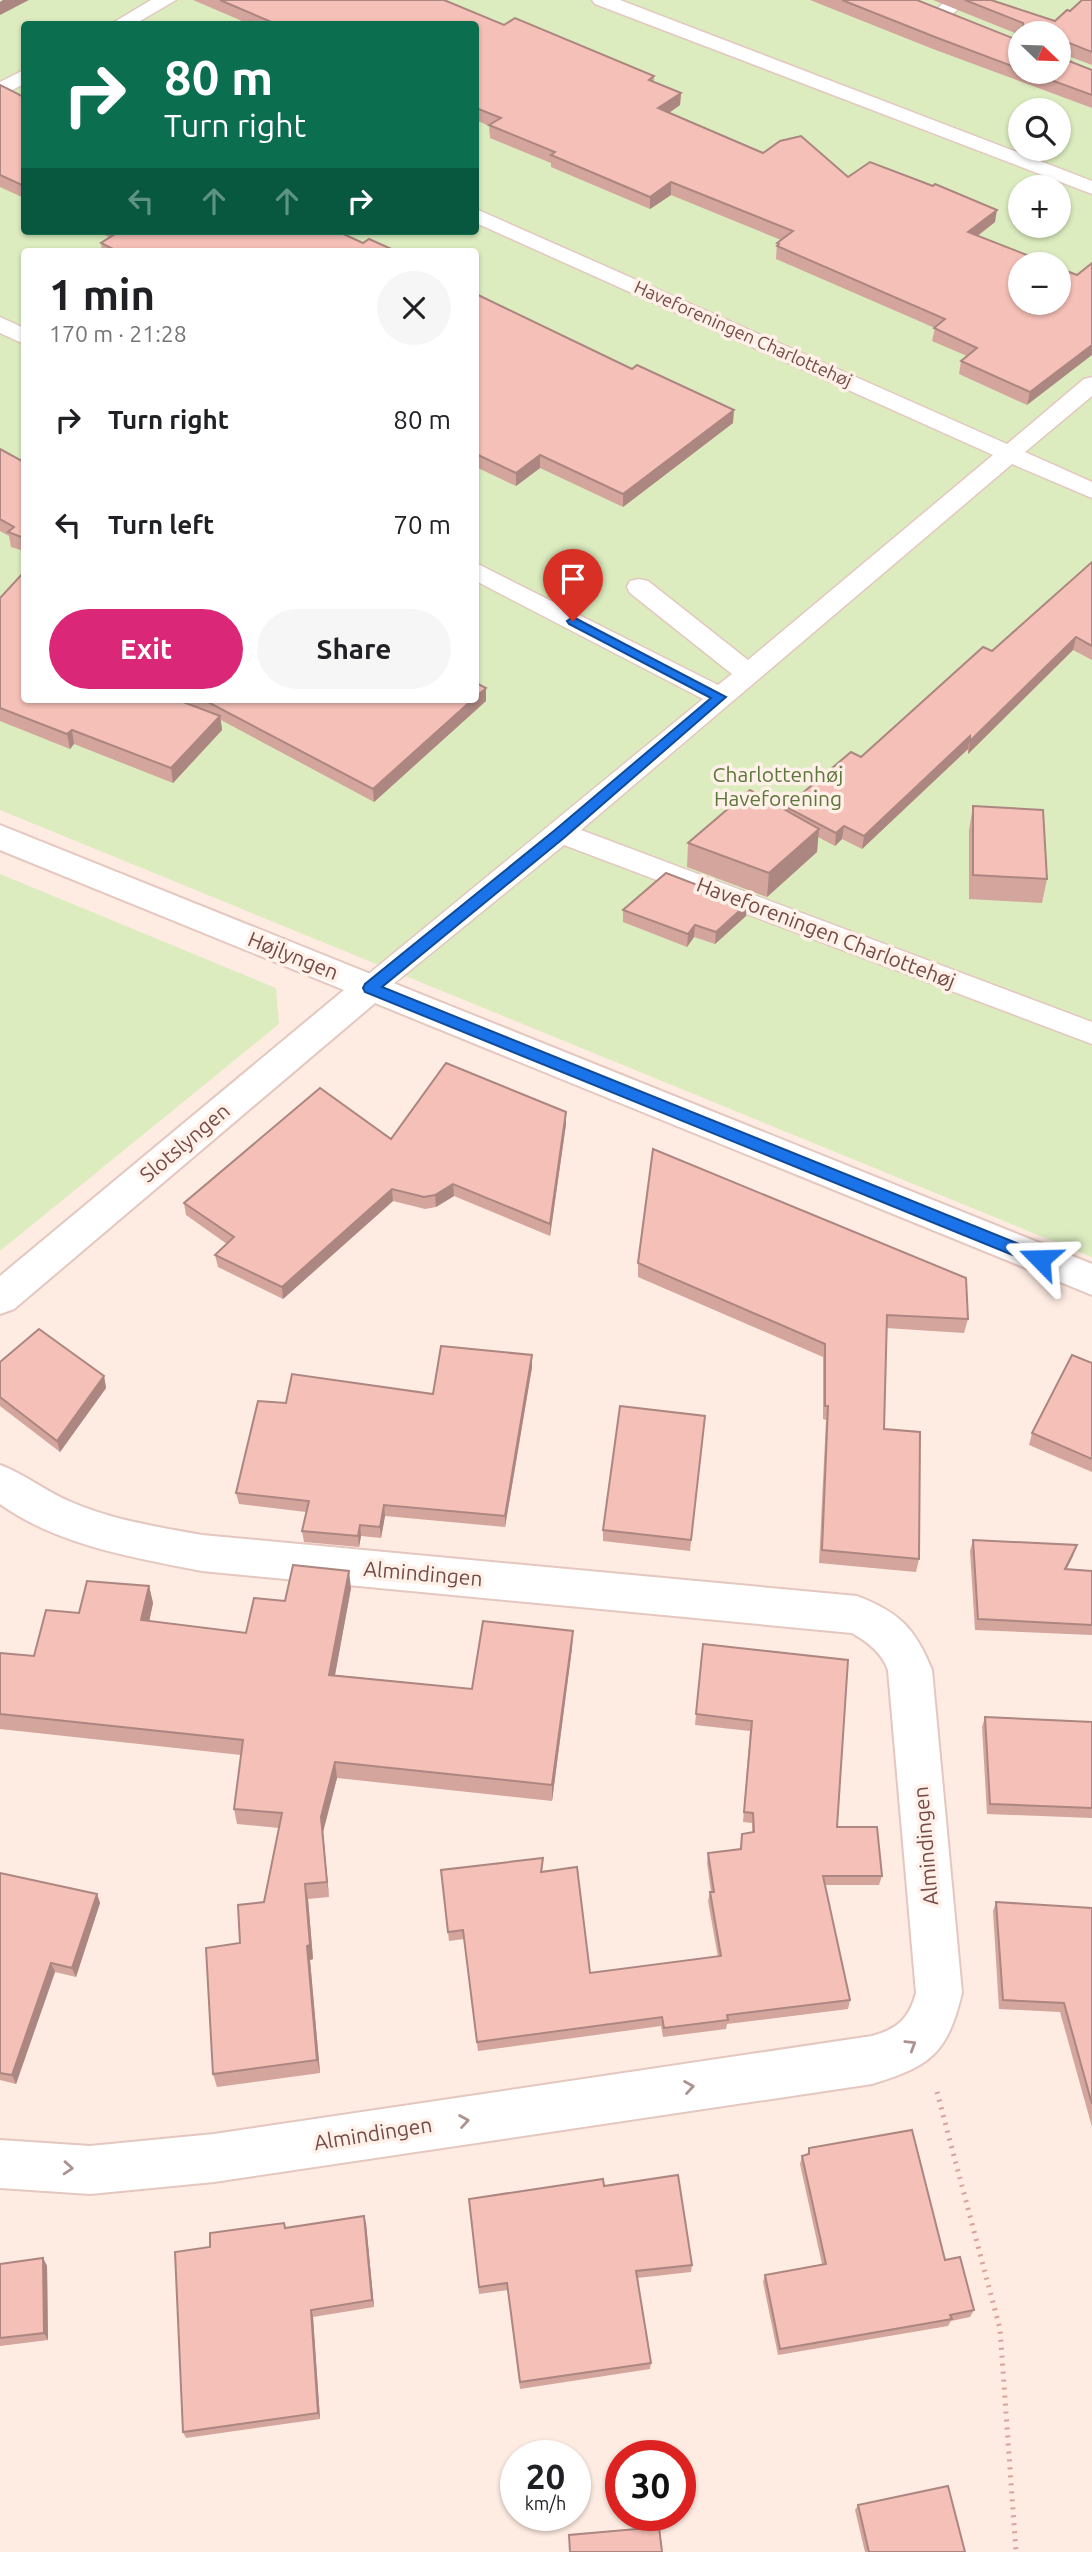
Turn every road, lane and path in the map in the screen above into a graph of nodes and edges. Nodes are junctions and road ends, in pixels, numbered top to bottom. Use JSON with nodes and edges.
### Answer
{"nodes":[{"id":1,"x":166,"y":0,"type":"edge"},
{"id":2,"x":602,"y":0,"type":"edge"},
{"id":3,"x":959,"y":0,"type":"edge"},
{"id":4,"x":920,"y":4,"type":"edge"},
{"id":5,"x":942,"y":13,"type":"junction"},
{"id":6,"x":127,"y":21,"type":"edge"},
{"id":7,"x":964,"y":22,"type":"edge"},
{"id":8,"x":21,"y":78,"type":"edge"},
{"id":9,"x":0,"y":90,"type":"edge"},
{"id":10,"x":1092,"y":188,"type":"edge"},
{"id":11,"x":479,"y":216,"type":"edge"},
{"id":12,"x":0,"y":324,"type":"edge"},
{"id":13,"x":21,"y":335,"type":"edge"},
{"id":14,"x":1092,"y":384,"type":"edge"},
{"id":15,"x":1009,"y":453,"type":"junction"},
{"id":16,"x":1092,"y":491,"type":"edge"},
{"id":17,"x":479,"y":573,"type":"edge"},
{"id":18,"x":639,"y":587,"type":"dead end"},
{"id":19,"x":749,"y":674,"type":"junction"},
{"id":20,"x":720,"y":697,"type":"junction"},
{"id":21,"x":560,"y":833,"type":"junction"},
{"id":22,"x":0,"y":837,"type":"edge"},
{"id":23,"x":370,"y":988,"type":"junction"},
{"id":24,"x":1092,"y":1034,"type":"edge"},
{"id":25,"x":1092,"y":1280,"type":"edge"},
{"id":26,"x":0,"y":1298,"type":"edge"},
{"id":27,"x":0,"y":1482,"type":"edge"},
{"id":28,"x":919,"y":2042,"type":"junction"},
{"id":29,"x":0,"y":2164,"type":"edge"},
{"id":30,"x":1016,"y":2552,"type":"edge"}],
"edges":[{"from":1,"to":6,"type":"lane"},
{"from":2,"to":10,"type":"lane"},
{"from":3,"to":5,"type":"lane"},
{"from":4,"to":5,"type":"lane"},
{"from":5,"to":7,"type":"lane"},
{"from":8,"to":9,"type":"lane"},
{"from":11,"to":15,"type":"lane","name":"Haveforeningen Charlottehøj"},
{"from":12,"to":13,"type":"lane"},
{"from":14,"to":15,"type":"lane"},
{"from":15,"to":16,"type":"lane","name":"Haveforeningen Charlottehøj"},
{"from":15,"to":19,"type":"lane"},
{"from":17,"to":20,"type":"lane"},
{"from":18,"to":19,"type":"lane"},
{"from":19,"to":20,"type":"lane"},
{"from":20,"to":21,"type":"lane"},
{"from":21,"to":23,"type":"lane"},
{"from":21,"to":24,"type":"lane","name":"Haveforeningen Charlottehøj"},
{"from":22,"to":23,"type":"street","name":"Højlyngen"},
{"from":23,"to":25,"type":"street","name":"Højlyngen"},
{"from":23,"to":26,"type":"street","name":"Slotslyngen"},
{"from":27,"to":28,"type":"street","name":"Almindingen"},
{"from":29,"to":28,"type":"street","name":"Almindingen","one_way":true},
{"from":28,"to":30,"type":"path"}]}
